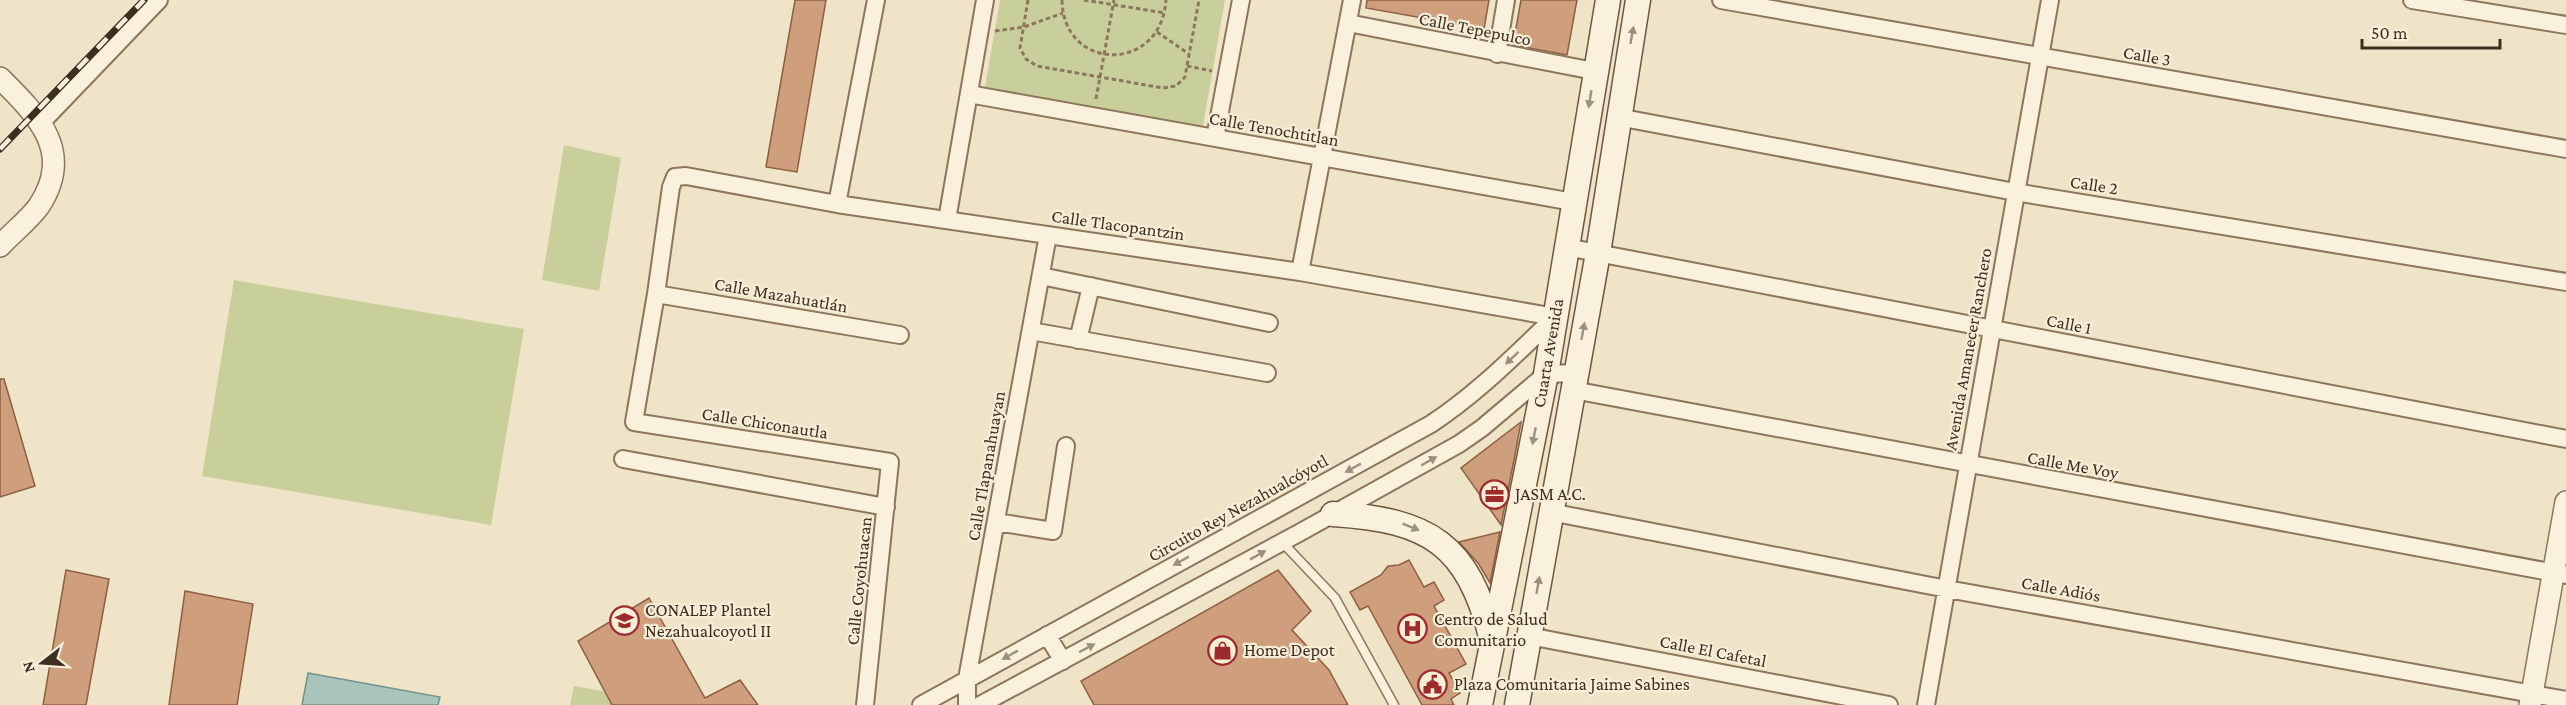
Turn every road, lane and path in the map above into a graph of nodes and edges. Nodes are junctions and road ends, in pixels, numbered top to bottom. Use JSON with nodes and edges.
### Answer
{"nodes":[{"id":1,"x":159,"y":0,"type":"edge"},
{"id":2,"x":876,"y":0,"type":"edge"},
{"id":3,"x":985,"y":0,"type":"edge"},
{"id":4,"x":1028,"y":0,"type":"edge"},
{"id":5,"x":1062,"y":0,"type":"edge"},
{"id":6,"x":1084,"y":0,"type":"edge"},
{"id":7,"x":1166,"y":0,"type":"edge"},
{"id":8,"x":1199,"y":0,"type":"edge"},
{"id":9,"x":1240,"y":0,"type":"edge"},
{"id":10,"x":1352,"y":0,"type":"edge"},
{"id":11,"x":1506,"y":0,"type":"edge"},
{"id":12,"x":1608,"y":0,"type":"edge"},
{"id":13,"x":1638,"y":0,"type":"edge"},
{"id":14,"x":1721,"y":0,"type":"edge"},
{"id":15,"x":2050,"y":0,"type":"edge"},
{"id":16,"x":2412,"y":0,"type":"edge"},
{"id":17,"x":1113,"y":2,"type":"edge"},
{"id":18,"x":1063,"y":13,"type":"junction"},
{"id":19,"x":1165,"y":13,"type":"junction"},
{"id":20,"x":1348,"y":23,"type":"junction"},
{"id":21,"x":2566,"y":25,"type":"edge"},
{"id":22,"x":1024,"y":27,"type":"junction"},
{"id":23,"x":1157,"y":32,"type":"junction"},
{"id":24,"x":979,"y":34,"type":"junction"},
{"id":25,"x":1104,"y":54,"type":"junction"},
{"id":26,"x":1189,"y":54,"type":"junction"},
{"id":27,"x":1497,"y":54,"type":"junction"},
{"id":28,"x":2039,"y":57,"type":"junction"},
{"id":29,"x":1187,"y":66,"type":"junction"},
{"id":30,"x":1594,"y":71,"type":"junction"},
{"id":31,"x":1227,"y":73,"type":"junction"},
{"id":32,"x":1100,"y":77,"type":"junction"},
{"id":33,"x":0,"y":78,"type":"edge"},
{"id":34,"x":969,"y":94,"type":"junction"},
{"id":35,"x":1092,"y":116,"type":"junction"},
{"id":36,"x":1618,"y":117,"type":"junction"},
{"id":37,"x":41,"y":123,"type":"junction"},
{"id":38,"x":1215,"y":138,"type":"junction"},
{"id":39,"x":2566,"y":149,"type":"edge"},
{"id":40,"x":1322,"y":157,"type":"junction"},
{"id":41,"x":2015,"y":192,"type":"junction"},
{"id":42,"x":1573,"y":202,"type":"junction"},
{"id":43,"x":837,"y":204,"type":"junction"},
{"id":44,"x":947,"y":220,"type":"junction"},
{"id":45,"x":1048,"y":235,"type":"junction"},
{"id":46,"x":0,"y":246,"type":"edge"},
{"id":47,"x":1566,"y":247,"type":"junction"},
{"id":48,"x":1598,"y":253,"type":"junction"},
{"id":49,"x":1300,"y":272,"type":"junction"},
{"id":50,"x":1041,"y":276,"type":"junction"},
{"id":51,"x":2566,"y":282,"type":"edge"},
{"id":52,"x":1091,"y":286,"type":"junction"},
{"id":53,"x":656,"y":294,"type":"junction"},
{"id":54,"x":1555,"y":317,"type":"junction"},
{"id":55,"x":1269,"y":323,"type":"dead end"},
{"id":56,"x":1992,"y":329,"type":"junction"},
{"id":57,"x":1031,"y":332,"type":"junction"},
{"id":58,"x":900,"y":335,"type":"dead end"},
{"id":59,"x":1078,"y":340,"type":"junction"},
{"id":60,"x":1267,"y":373,"type":"dead end"},
{"id":61,"x":1546,"y":374,"type":"junction"},
{"id":62,"x":1574,"y":382,"type":"junction"},
{"id":63,"x":2566,"y":439,"type":"edge"},
{"id":64,"x":1066,"y":446,"type":"dead end"},
{"id":65,"x":623,"y":459,"type":"dead end"},
{"id":66,"x":890,"y":462,"type":"joint"},
{"id":67,"x":1968,"y":465,"type":"junction"},
{"id":68,"x":2566,"y":502,"type":"edge"},
{"id":69,"x":886,"y":507,"type":"junction"},
{"id":70,"x":1550,"y":512,"type":"junction"},
{"id":71,"x":1333,"y":514,"type":"junction"},
{"id":72,"x":996,"y":522,"type":"junction"},
{"id":73,"x":1282,"y":542,"type":"junction"},
{"id":74,"x":2560,"y":574,"type":"edge"},
{"id":75,"x":1947,"y":589,"type":"junction"},
{"id":76,"x":1047,"y":635,"type":"junction"},
{"id":77,"x":1529,"y":636,"type":"junction"},
{"id":78,"x":1494,"y":645,"type":"junction"},
{"id":79,"x":1063,"y":661,"type":"junction"},
{"id":80,"x":967,"y":679,"type":"junction"},
{"id":81,"x":2531,"y":700,"type":"edge"},
{"id":82,"x":2566,"y":700,"type":"edge"},
{"id":83,"x":865,"y":705,"type":"edge"},
{"id":84,"x":921,"y":705,"type":"edge"},
{"id":85,"x":967,"y":705,"type":"edge"},
{"id":86,"x":980,"y":705,"type":"edge"},
{"id":87,"x":1394,"y":705,"type":"edge"},
{"id":88,"x":1480,"y":705,"type":"edge"},
{"id":89,"x":1517,"y":705,"type":"edge"},
{"id":90,"x":1889,"y":705,"type":"edge"},
{"id":91,"x":1926,"y":705,"type":"edge"}],
"edges":[{"from":1,"to":37,"type":"street"},
{"from":2,"to":43,"type":"street"},
{"from":3,"to":24,"type":"street"},
{"from":4,"to":22,"type":"path"},
{"from":5,"to":18,"type":"path"},
{"from":6,"to":17,"type":"path"},
{"from":7,"to":19,"type":"path"},
{"from":8,"to":26,"type":"path"},
{"from":9,"to":31,"type":"street"},
{"from":10,"to":20,"type":"street"},
{"from":11,"to":27,"type":"street"},
{"from":12,"to":30,"type":"main road","name":"Cuarta Avenida"},
{"from":36,"to":13,"type":"main road","name":"Cuarta Avenida","one_way":true},
{"from":14,"to":28,"type":"street","name":"Calle 3"},
{"from":15,"to":28,"type":"street","name":"Avenida Amanecer Ranchero"},
{"from":16,"to":21,"type":"street"},
{"from":17,"to":19,"type":"path"},
{"from":17,"to":25,"type":"path"},
{"from":18,"to":22,"type":"path"},
{"from":18,"to":25,"type":"path"},
{"from":19,"to":23,"type":"path"},
{"from":20,"to":27,"type":"street","name":"Calle Tepepulco"},
{"from":20,"to":40,"type":"street"},
{"from":22,"to":24,"type":"path"},
{"from":22,"to":32,"type":"path"},
{"from":23,"to":25,"type":"path"},
{"from":23,"to":26,"type":"path"},
{"from":24,"to":34,"type":"street"},
{"from":25,"to":32,"type":"path"},
{"from":26,"to":29,"type":"path"},
{"from":27,"to":30,"type":"street","name":"Calle Tepepulco"},
{"from":28,"to":39,"type":"street","name":"Calle 3"},
{"from":28,"to":41,"type":"street","name":"Avenida Amanecer Ranchero"},
{"from":29,"to":31,"type":"path"},
{"from":29,"to":32,"type":"path"},
{"from":30,"to":42,"type":"main road","name":"Cuarta Avenida","one_way":true},
{"from":31,"to":38,"type":"street"},
{"from":32,"to":35,"type":"path"},
{"from":33,"to":37,"type":"street"},
{"from":34,"to":35,"type":"street","name":"Calle Tenochtitlan"},
{"from":34,"to":44,"type":"street"},
{"from":35,"to":38,"type":"street","name":"Calle Tenochtitlan"},
{"from":36,"to":41,"type":"street","name":"Calle 2"},
{"from":36,"to":48,"type":"main road","name":"Cuarta Avenida"},
{"from":37,"to":46,"type":"street"},
{"from":38,"to":40,"type":"street","name":"Calle Tenochtitlan"},
{"from":40,"to":42,"type":"street","name":"Calle Tenochtitlan"},
{"from":40,"to":49,"type":"street"},
{"from":41,"to":51,"type":"street","name":"Calle 2"},
{"from":41,"to":56,"type":"street","name":"Avenida Amanecer Ranchero"},
{"from":42,"to":47,"type":"main road","name":"Cuarta Avenida"},
{"from":43,"to":44,"type":"street","name":"Calle Tlacopantzin"},
{"from":43,"to":53,"type":"street","name":"Calle Tlacopantzin"},
{"from":44,"to":45,"type":"street","name":"Calle Tlacopantzin"},
{"from":45,"to":49,"type":"street","name":"Calle Tlacopantzin"},
{"from":45,"to":50,"type":"street","name":"Calle Tlapanahuayan"},
{"from":47,"to":48,"type":"street","name":"Calle 1"},
{"from":47,"to":54,"type":"main road","name":"Cuarta Avenida"},
{"from":48,"to":56,"type":"street","name":"Calle 1"},
{"from":62,"to":48,"type":"main road","name":"Cuarta Avenida","one_way":true},
{"from":49,"to":54,"type":"street","name":"Calle Tlacopantzin"},
{"from":50,"to":52,"type":"street"},
{"from":50,"to":57,"type":"street","name":"Calle Tlapanahuayan"},
{"from":52,"to":55,"type":"street"},
{"from":52,"to":59,"type":"street"},
{"from":53,"to":58,"type":"street","name":"Calle Mazahuatlán"},
{"from":53,"to":66,"type":"street","name":"Calle Chiconautla"},
{"from":54,"to":61,"type":"main road","name":"Cuarta Avenida"},
{"from":54,"to":76,"type":"street","name":"Circuito Rey Nezahualcóyotl","one_way":true},
{"from":56,"to":63,"type":"street","name":"Calle 1"},
{"from":56,"to":67,"type":"street","name":"Avenida Amanecer Ranchero"},
{"from":57,"to":59,"type":"street"},
{"from":57,"to":72,"type":"street","name":"Calle Tlapanahuayan"},
{"from":59,"to":60,"type":"street"},
{"from":61,"to":62,"type":"street"},
{"from":71,"to":61,"type":"street","one_way":true},
{"from":61,"to":78,"type":"main road","name":"Cuarta Avenida","one_way":true},
{"from":62,"to":67,"type":"street","name":"Calle Me Voy"},
{"from":62,"to":70,"type":"main road","name":"Cuarta Avenida"},
{"from":64,"to":72,"type":"street"},
{"from":65,"to":69,"type":"street"},
{"from":66,"to":69,"type":"street","name":"Calle Coyohuacan"},
{"from":67,"to":74,"type":"street","name":"Calle Me Voy"},
{"from":67,"to":75,"type":"street","name":"Avenida Amanecer Ranchero"},
{"from":68,"to":74,"type":"street"},
{"from":69,"to":83,"type":"street","name":"Calle Coyohuacan"},
{"from":70,"to":75,"type":"street","name":"Calle Adiós"},
{"from":77,"to":70,"type":"main road","name":"Cuarta Avenida","one_way":true},
{"from":71,"to":73,"type":"street"},
{"from":71,"to":78,"type":"main road","one_way":true},
{"from":72,"to":80,"type":"street","name":"Calle Tlapanahuayan"},
{"from":79,"to":73,"type":"street","one_way":true},
{"from":73,"to":87,"type":"lane"},
{"from":74,"to":81,"type":"street"},
{"from":75,"to":81,"type":"street","name":"Calle Adiós"},
{"from":75,"to":91,"type":"street","name":"Avenida Amanecer Ranchero"},
{"from":76,"to":79,"type":"street"},
{"from":76,"to":80,"type":"street","name":"Circuito Rey Nezahualcóyotl","one_way":true},
{"from":77,"to":89,"type":"main road","name":"Cuarta Avenida"},
{"from":77,"to":90,"type":"street","name":"Calle El Cafetal"},
{"from":78,"to":88,"type":"main road","name":"Cuarta Avenida"},
{"from":79,"to":86,"type":"street"},
{"from":80,"to":84,"type":"street","name":"Circuito Rey Nezahualcóyotl"},
{"from":80,"to":85,"type":"street","name":"Calle Tlapanahuayan"},
{"from":81,"to":82,"type":"street","name":"Calle Adiós"}]}
